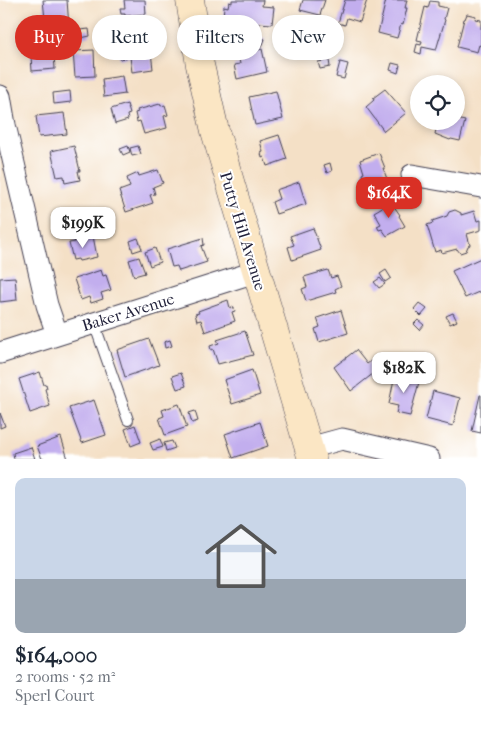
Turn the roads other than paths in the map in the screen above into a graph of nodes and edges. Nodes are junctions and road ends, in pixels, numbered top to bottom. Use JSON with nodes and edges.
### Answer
{"nodes":[{"id":1,"x":190,"y":0,"type":"edge"},
{"id":2,"x":0,"y":96,"type":"edge"},
{"id":3,"x":412,"y":175,"type":"dead end"},
{"id":4,"x":481,"y":187,"type":"edge"},
{"id":5,"x":255,"y":272,"type":"junction"},
{"id":6,"x":94,"y":323,"type":"junction"},
{"id":7,"x":57,"y":334,"type":"junction"},
{"id":8,"x":0,"y":353,"type":"edge"},
{"id":9,"x":128,"y":420,"type":"dead end"},
{"id":10,"x":310,"y":453,"type":"edge"},
{"id":11,"x":429,"y":459,"type":"edge"}],
"edges":[{"from":1,"to":5,"type":"main road","name":"Putty Hill Avenue"},
{"from":2,"to":7,"type":"street"},
{"from":3,"to":4,"type":"street"},
{"from":5,"to":6,"type":"street","name":"Baker Avenue"},
{"from":5,"to":10,"type":"main road","name":"Putty Hill Avenue"},
{"from":6,"to":7,"type":"street","name":"Baker Avenue"},
{"from":6,"to":9,"type":"lane"},
{"from":7,"to":8,"type":"street","name":"Baker Avenue"},
{"from":10,"to":11,"type":"street"}]}
